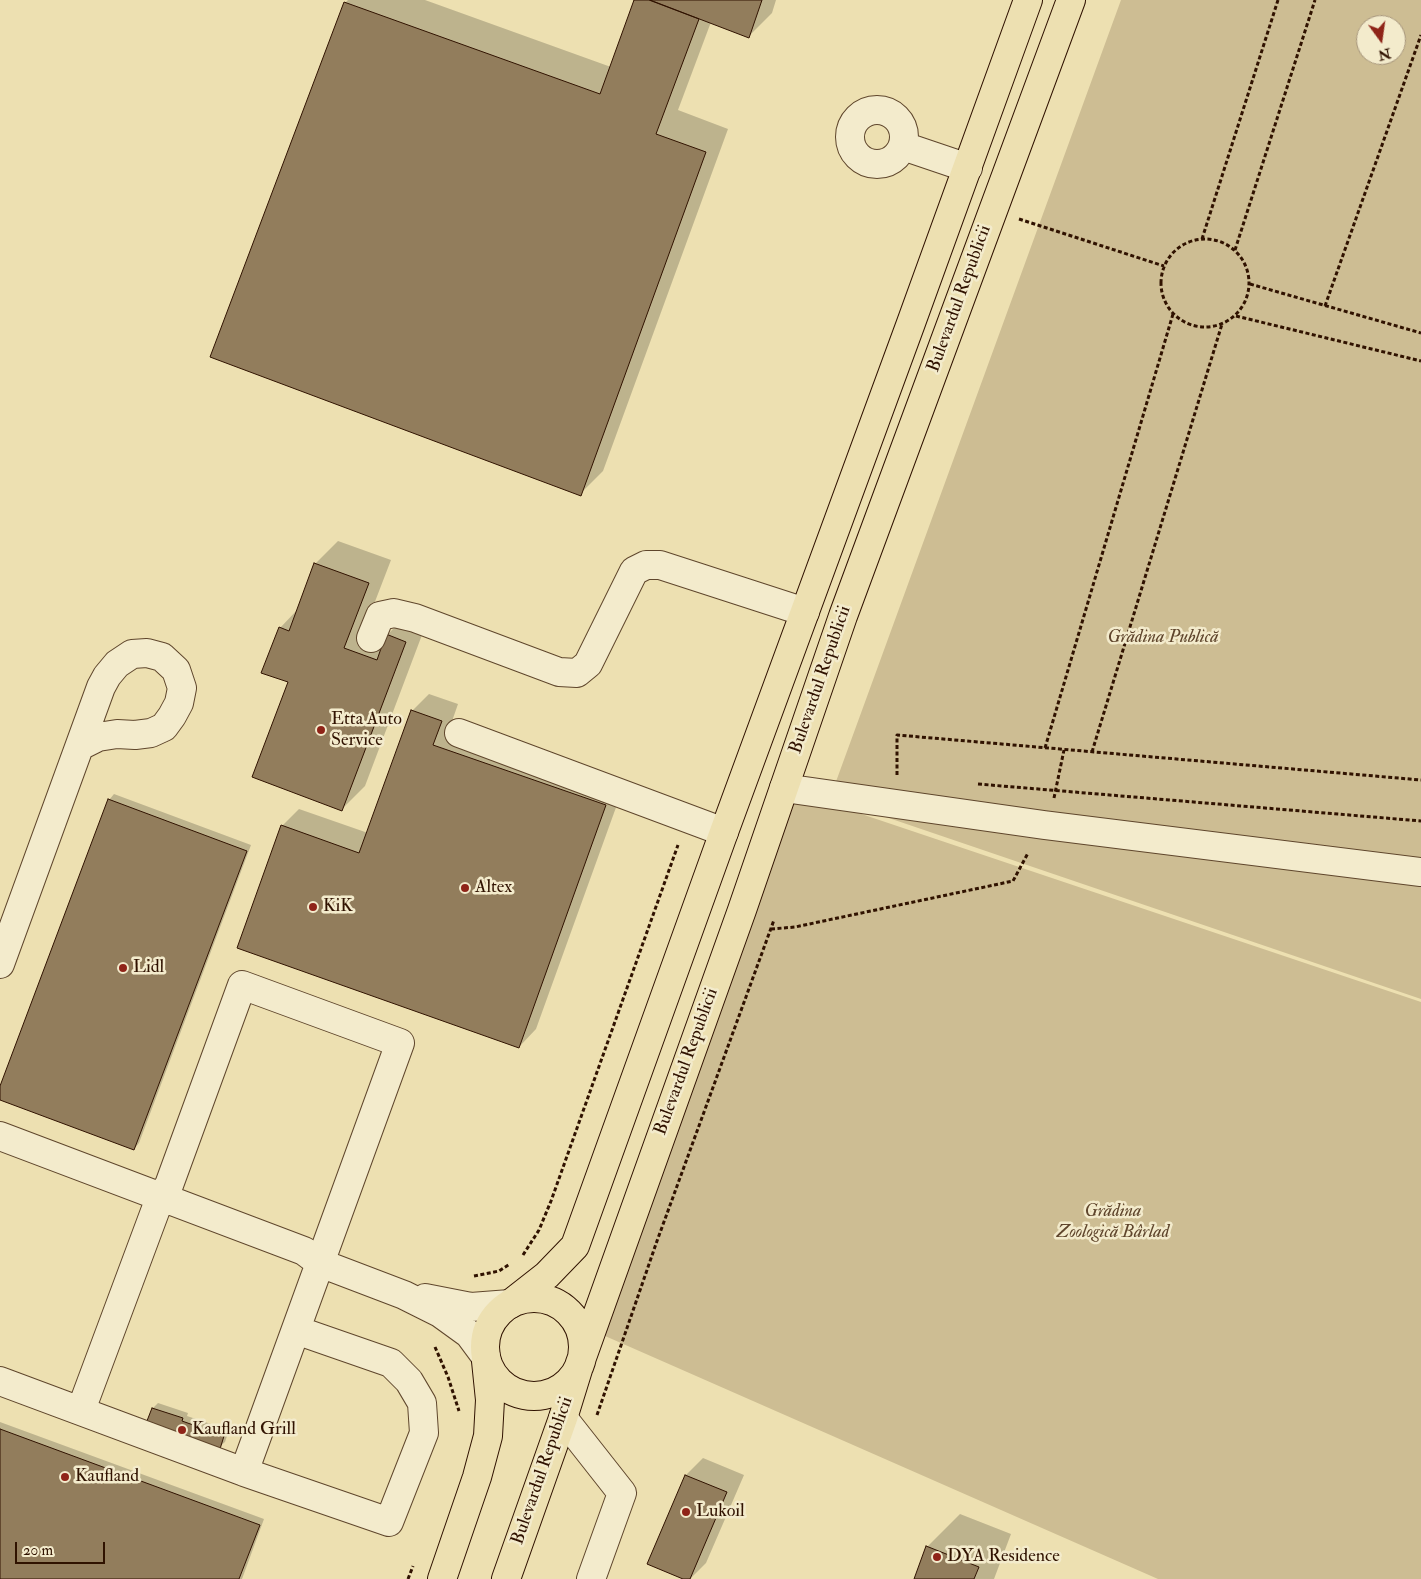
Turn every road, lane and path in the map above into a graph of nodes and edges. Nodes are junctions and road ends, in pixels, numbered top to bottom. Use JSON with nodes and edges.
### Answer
{"nodes":[{"id":1,"x":1028,"y":0,"type":"edge"},
{"id":2,"x":1071,"y":0,"type":"edge"},
{"id":3,"x":1278,"y":0,"type":"edge"},
{"id":4,"x":1315,"y":0,"type":"edge"},
{"id":5,"x":1421,"y":35,"type":"edge"},
{"id":6,"x":903,"y":146,"type":"dead end"},
{"id":7,"x":968,"y":168,"type":"junction"},
{"id":8,"x":992,"y":210,"type":"junction"},
{"id":9,"x":1202,"y":239,"type":"junction"},
{"id":10,"x":1235,"y":250,"type":"junction"},
{"id":11,"x":1164,"y":266,"type":"junction"},
{"id":12,"x":1250,"y":284,"type":"junction"},
{"id":13,"x":1325,"y":306,"type":"junction"},
{"id":14,"x":1173,"y":314,"type":"junction"},
{"id":15,"x":1236,"y":316,"type":"junction"},
{"id":16,"x":1222,"y":324,"type":"junction"},
{"id":17,"x":1421,"y":333,"type":"edge"},
{"id":18,"x":1421,"y":361,"type":"edge"},
{"id":19,"x":805,"y":612,"type":"junction"},
{"id":20,"x":371,"y":638,"type":"dead end"},
{"id":21,"x":459,"y":733,"type":"dead end"},
{"id":22,"x":80,"y":746,"type":"dead end"},
{"id":23,"x":1045,"y":748,"type":"junction"},
{"id":24,"x":1064,"y":750,"type":"junction"},
{"id":25,"x":1092,"y":752,"type":"junction"},
{"id":26,"x":897,"y":777,"type":"dead end"},
{"id":27,"x":1421,"y":780,"type":"edge"},
{"id":28,"x":972,"y":783,"type":"dead end"},
{"id":29,"x":784,"y":788,"type":"junction"},
{"id":30,"x":1056,"y":790,"type":"junction"},
{"id":31,"x":688,"y":818,"type":"junction"},
{"id":32,"x":1421,"y":821,"type":"edge"},
{"id":33,"x":1044,"y":825,"type":"junction"},
{"id":34,"x":724,"y":832,"type":"junction"},
{"id":35,"x":1421,"y":872,"type":"edge"},
{"id":36,"x":774,"y":920,"type":"dead end"},
{"id":37,"x":770,"y":929,"type":"junction"},
{"id":38,"x":733,"y":934,"type":"junction"},
{"id":39,"x":0,"y":964,"type":"edge"},
{"id":40,"x":0,"y":1136,"type":"edge"},
{"id":41,"x":160,"y":1198,"type":"junction"},
{"id":42,"x":521,"y":1258,"type":"dead end"},
{"id":43,"x":514,"y":1262,"type":"dead end"},
{"id":44,"x":320,"y":1263,"type":"junction"},
{"id":45,"x":469,"y":1276,"type":"dead end"},
{"id":46,"x":404,"y":1294,"type":"junction"},
{"id":47,"x":510,"y":1304,"type":"junction"},
{"id":48,"x":296,"y":1330,"type":"junction"},
{"id":49,"x":432,"y":1343,"type":"dead end"},
{"id":50,"x":486,"y":1357,"type":"junction"},
{"id":51,"x":580,"y":1363,"type":"junction"},
{"id":52,"x":0,"y":1380,"type":"edge"},
{"id":53,"x":81,"y":1410,"type":"junction"},
{"id":54,"x":563,"y":1418,"type":"junction"},
{"id":55,"x":460,"y":1419,"type":"dead end"},
{"id":56,"x":586,"y":1447,"type":"junction"},
{"id":57,"x":244,"y":1472,"type":"junction"},
{"id":58,"x":415,"y":1561,"type":"dead end"},
{"id":59,"x":408,"y":1579,"type":"edge"},
{"id":60,"x":442,"y":1579,"type":"edge"},
{"id":61,"x":506,"y":1579,"type":"edge"},
{"id":62,"x":591,"y":1579,"type":"edge"}],
"edges":[{"from":1,"to":7,"type":"main road"},
{"from":2,"to":8,"type":"main road","name":"Bulevardul Republicii"},
{"from":3,"to":9,"type":"path"},
{"from":4,"to":10,"type":"path"},
{"from":5,"to":13,"type":"path"},
{"from":6,"to":7,"type":"lane"},
{"from":7,"to":19,"type":"main road"},
{"from":8,"to":11,"type":"path"},
{"from":8,"to":29,"type":"main road","name":"Bulevardul Republicii"},
{"from":9,"to":10,"type":"path"},
{"from":9,"to":11,"type":"path"},
{"from":10,"to":12,"type":"path"},
{"from":11,"to":14,"type":"path"},
{"from":12,"to":13,"type":"path"},
{"from":12,"to":15,"type":"path"},
{"from":13,"to":17,"type":"path"},
{"from":14,"to":16,"type":"path"},
{"from":14,"to":23,"type":"path"},
{"from":15,"to":16,"type":"path"},
{"from":15,"to":18,"type":"path"},
{"from":16,"to":25,"type":"path"},
{"from":19,"to":20,"type":"lane"},
{"from":19,"to":34,"type":"main road"},
{"from":21,"to":31,"type":"lane"},
{"from":22,"to":39,"type":"lane"},
{"from":23,"to":24,"type":"path"},
{"from":23,"to":26,"type":"path"},
{"from":24,"to":25,"type":"path"},
{"from":24,"to":30,"type":"path"},
{"from":25,"to":27,"type":"path"},
{"from":28,"to":30,"type":"path"},
{"from":29,"to":33,"type":"lane"},
{"from":29,"to":38,"type":"main road","name":"Bulevardul Republicii"},
{"from":30,"to":32,"type":"path"},
{"from":30,"to":33,"type":"path"},
{"from":31,"to":34,"type":"lane"},
{"from":31,"to":42,"type":"path"},
{"from":33,"to":35,"type":"lane"},
{"from":33,"to":37,"type":"path"},
{"from":34,"to":47,"type":"main road"},
{"from":36,"to":37,"type":"path"},
{"from":37,"to":38,"type":"path"},
{"from":37,"to":56,"type":"path"},
{"from":38,"to":51,"type":"main road","name":"Bulevardul Republicii"},
{"from":40,"to":41,"type":"lane"},
{"from":41,"to":44,"type":"lane"},
{"from":41,"to":44,"type":"lane"},
{"from":41,"to":53,"type":"lane"},
{"from":43,"to":45,"type":"path"},
{"from":44,"to":46,"type":"lane"},
{"from":44,"to":48,"type":"lane"},
{"from":46,"to":47,"type":"lane"},
{"from":46,"to":50,"type":"lane"},
{"from":47,"to":50,"type":"main road"},
{"from":47,"to":51,"type":"main road","name":"Bulevardul Republicii"},
{"from":48,"to":57,"type":"lane"},
{"from":48,"to":57,"type":"lane"},
{"from":49,"to":55,"type":"path"},
{"from":50,"to":51,"type":"main road","name":"Bulevardul Republicii"},
{"from":50,"to":60,"type":"main road"},
{"from":51,"to":54,"type":"main road","name":"Bulevardul Republicii"},
{"from":52,"to":53,"type":"lane"},
{"from":53,"to":57,"type":"lane"},
{"from":54,"to":56,"type":"lane"},
{"from":54,"to":61,"type":"main road","name":"Bulevardul Republicii"},
{"from":56,"to":62,"type":"lane"},
{"from":58,"to":59,"type":"path"}]}
